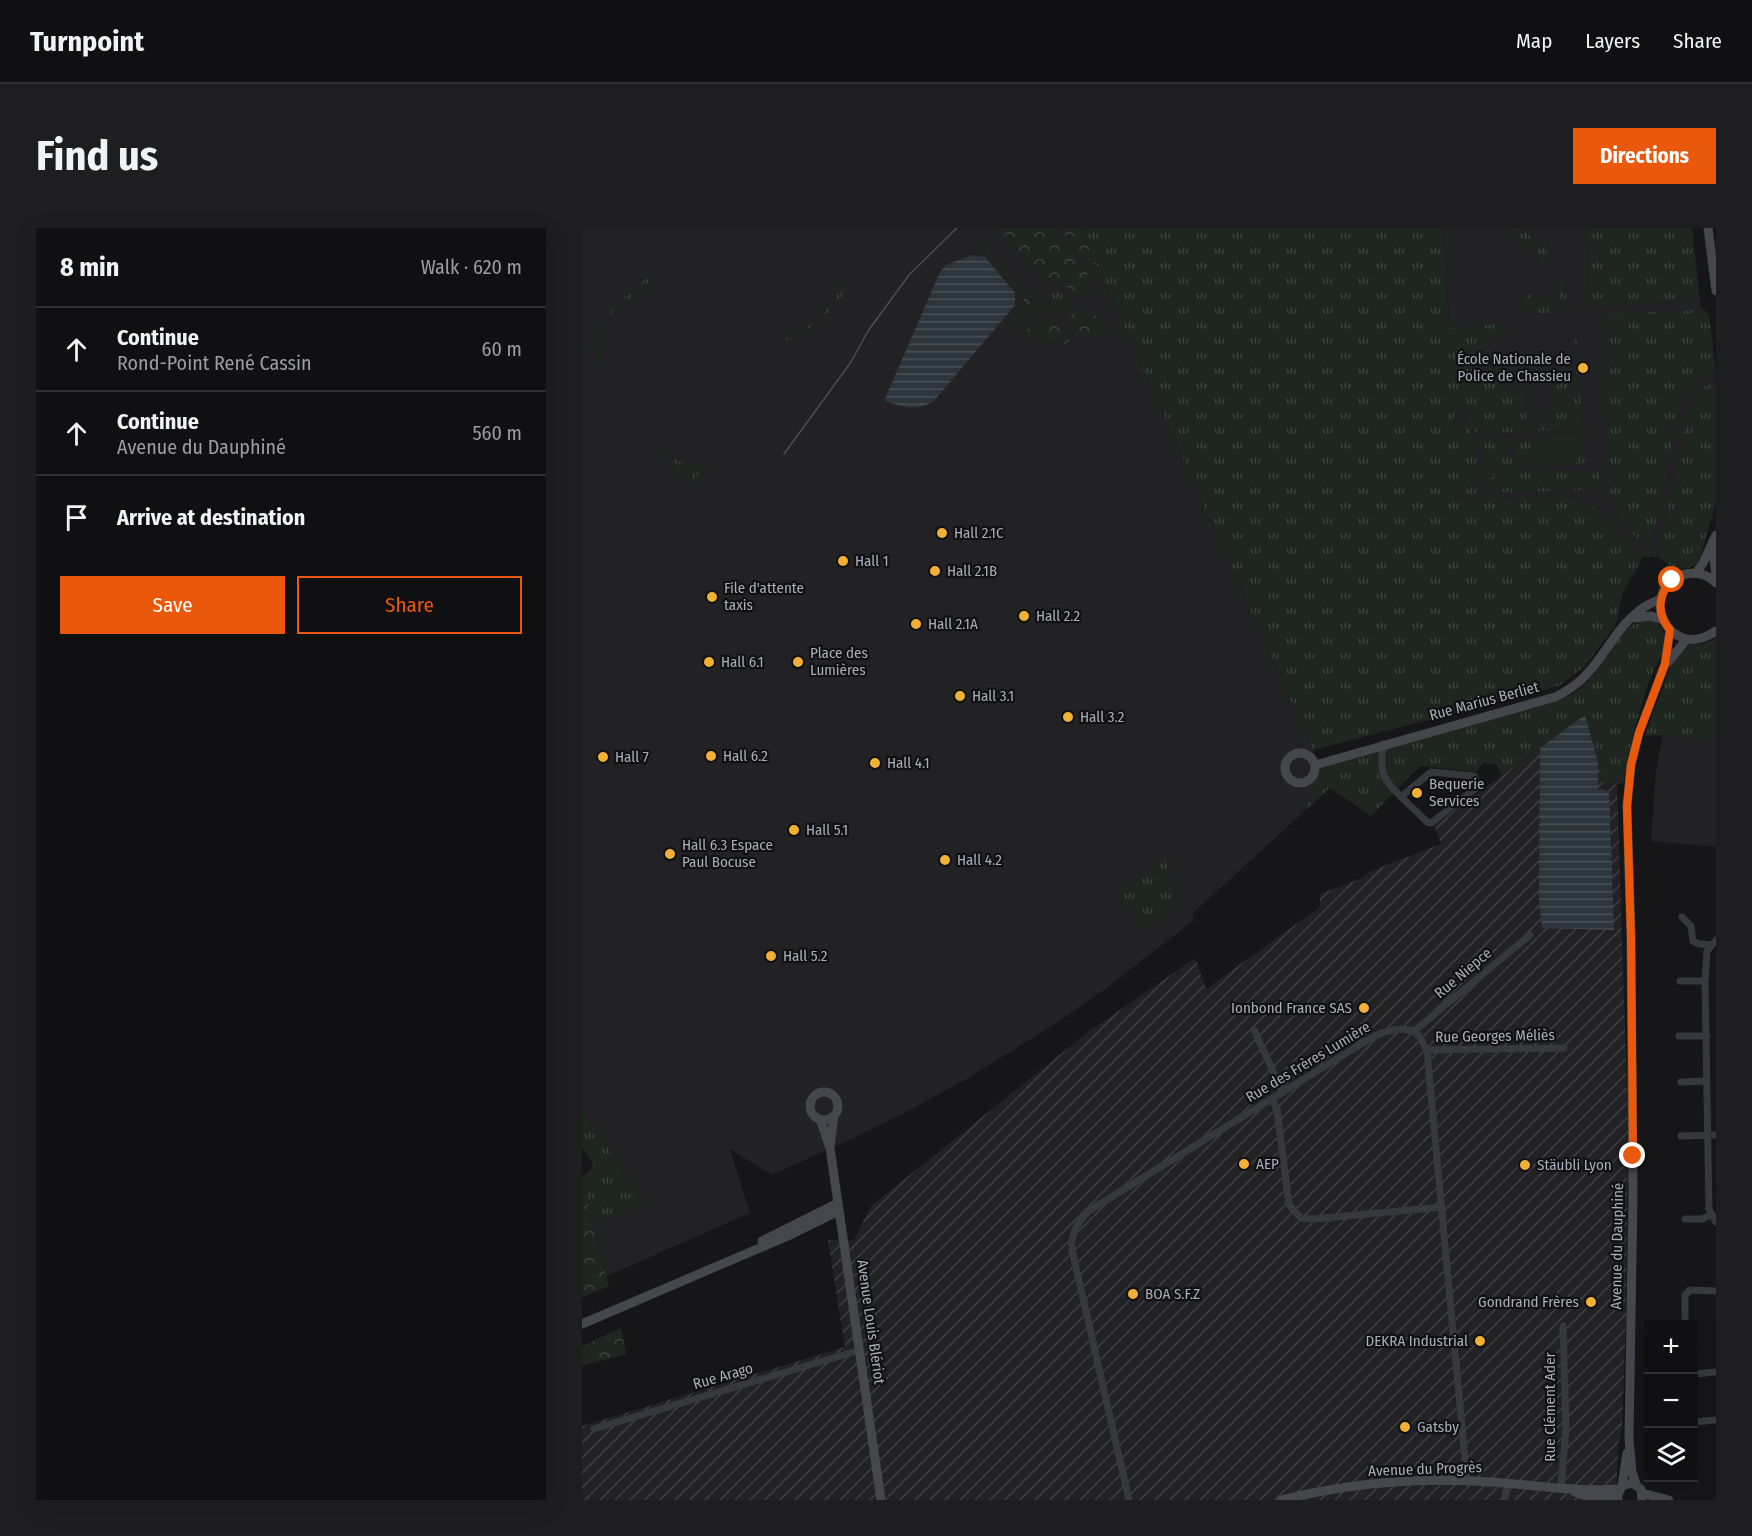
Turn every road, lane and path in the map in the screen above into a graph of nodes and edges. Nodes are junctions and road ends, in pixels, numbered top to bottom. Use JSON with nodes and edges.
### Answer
{"nodes":[{"id":1,"x":1708,"y":228,"type":"edge"},
{"id":2,"x":1716,"y":291,"type":"edge"},
{"id":3,"x":1716,"y":535,"type":"edge"},
{"id":4,"x":1716,"y":547,"type":"edge"},
{"id":5,"x":1696,"y":573,"type":"junction"},
{"id":6,"x":1716,"y":576,"type":"edge"},
{"id":7,"x":1716,"y":583,"type":"edge"},
{"id":8,"x":1661,"y":599,"type":"junction"},
{"id":9,"x":1631,"y":618,"type":"junction"},
{"id":10,"x":1663,"y":620,"type":"junction"},
{"id":11,"x":1670,"y":630,"type":"junction"},
{"id":12,"x":1716,"y":631,"type":"edge"},
{"id":13,"x":1687,"y":639,"type":"junction"},
{"id":14,"x":1665,"y":664,"type":"junction"},
{"id":15,"x":1383,"y":744,"type":"junction"},
{"id":16,"x":1315,"y":765,"type":"dead end"},
{"id":17,"x":1402,"y":796,"type":"junction"},
{"id":18,"x":1682,"y":917,"type":"dead end"},
{"id":19,"x":1530,"y":936,"type":"dead end"},
{"id":20,"x":1713,"y":943,"type":"edge"},
{"id":21,"x":1680,"y":981,"type":"dead end"},
{"id":22,"x":1705,"y":981,"type":"junction"},
{"id":23,"x":1254,"y":1030,"type":"dead end"},
{"id":24,"x":1413,"y":1032,"type":"junction"},
{"id":25,"x":1716,"y":1033,"type":"edge"},
{"id":26,"x":1679,"y":1035,"type":"dead end"},
{"id":27,"x":1707,"y":1035,"type":"junction"},
{"id":28,"x":1564,"y":1048,"type":"dead end"},
{"id":29,"x":1427,"y":1050,"type":"junction"},
{"id":30,"x":1681,"y":1082,"type":"dead end"},
{"id":31,"x":1707,"y":1082,"type":"junction"},
{"id":32,"x":1283,"y":1093,"type":"junction"},
{"id":33,"x":1272,"y":1100,"type":"junction"},
{"id":34,"x":834,"y":1116,"type":"junction"},
{"id":35,"x":820,"y":1119,"type":"junction"},
{"id":36,"x":1712,"y":1135,"type":"edge"},
{"id":37,"x":1681,"y":1136,"type":"dead end"},
{"id":38,"x":830,"y":1148,"type":"junction"},
{"id":39,"x":838,"y":1207,"type":"junction"},
{"id":40,"x":1442,"y":1207,"type":"junction"},
{"id":41,"x":1714,"y":1218,"type":"edge"},
{"id":42,"x":1685,"y":1219,"type":"dead end"},
{"id":43,"x":1716,"y":1291,"type":"edge"},
{"id":44,"x":1685,"y":1320,"type":"edge"},
{"id":45,"x":582,"y":1324,"type":"edge"},
{"id":46,"x":1563,"y":1326,"type":"dead end"},
{"id":47,"x":860,"y":1350,"type":"junction"},
{"id":48,"x":1716,"y":1372,"type":"edge"},
{"id":49,"x":1698,"y":1374,"type":"edge"},
{"id":50,"x":1716,"y":1419,"type":"edge"},
{"id":51,"x":1698,"y":1421,"type":"edge"},
{"id":52,"x":594,"y":1428,"type":"dead end"},
{"id":53,"x":1629,"y":1439,"type":"junction"},
{"id":54,"x":1467,"y":1481,"type":"junction"},
{"id":55,"x":1507,"y":1483,"type":"junction"},
{"id":56,"x":1636,"y":1484,"type":"junction"},
{"id":57,"x":1566,"y":1489,"type":"junction"},
{"id":58,"x":1619,"y":1494,"type":"edge"},
{"id":59,"x":1642,"y":1496,"type":"edge"},
{"id":60,"x":881,"y":1500,"type":"edge"},
{"id":61,"x":1129,"y":1500,"type":"edge"},
{"id":62,"x":1281,"y":1500,"type":"edge"},
{"id":63,"x":1505,"y":1500,"type":"edge"},
{"id":64,"x":1669,"y":1500,"type":"edge"}],
"edges":[{"from":1,"to":2,"type":"street"},
{"from":3,"to":5,"type":"street"},
{"from":4,"to":6,"type":"street"},
{"from":5,"to":7,"type":"street"},
{"from":5,"to":8,"type":"street","name":"Rue Marius Berliet"},
{"from":8,"to":9,"type":"street","name":"Rue Marius Berliet"},
{"from":8,"to":10,"type":"street"},
{"from":9,"to":10,"type":"street"},
{"from":9,"to":15,"type":"street","name":"Rue Marius Berliet"},
{"from":10,"to":11,"type":"street"},
{"from":11,"to":13,"type":"street"},
{"from":11,"to":14,"type":"street","name":"Avenue du Dauphiné"},
{"from":12,"to":13,"type":"street"},
{"from":13,"to":14,"type":"street","name":"Avenue du Dauphiné"},
{"from":14,"to":53,"type":"street","name":"Avenue du Dauphiné"},
{"from":15,"to":16,"type":"street","name":"Rue Marius Berliet"},
{"from":15,"to":17,"type":"street"},
{"from":17,"to":17,"type":"street"},
{"from":18,"to":20,"type":"street"},
{"from":19,"to":24,"type":"street","name":"Rue Niepce"},
{"from":20,"to":22,"type":"street"},
{"from":21,"to":22,"type":"street"},
{"from":22,"to":27,"type":"street"},
{"from":23,"to":32,"type":"street"},
{"from":24,"to":29,"type":"street"},
{"from":24,"to":32,"type":"street","name":"Rue des Frères Lumière"},
{"from":25,"to":27,"type":"street"},
{"from":26,"to":27,"type":"street"},
{"from":27,"to":31,"type":"street"},
{"from":28,"to":29,"type":"street","name":"Rue Georges Méliès"},
{"from":29,"to":40,"type":"street"},
{"from":30,"to":31,"type":"street"},
{"from":31,"to":36,"type":"street"},
{"from":32,"to":33,"type":"street","name":"Rue des Frères Lumière"},
{"from":33,"to":40,"type":"street"},
{"from":33,"to":61,"type":"street","name":"Rue des Frères Lumière"},
{"from":34,"to":35,"type":"street"},
{"from":34,"to":35,"type":"street"},
{"from":34,"to":38,"type":"street","name":"Avenue Louis Blériot"},
{"from":35,"to":38,"type":"street","name":"Avenue Louis Blériot"},
{"from":36,"to":37,"type":"street"},
{"from":36,"to":41,"type":"street"},
{"from":38,"to":39,"type":"street","name":"Avenue Louis Blériot"},
{"from":39,"to":45,"type":"street"},
{"from":39,"to":47,"type":"street","name":"Avenue Louis Blériot"},
{"from":40,"to":54,"type":"street"},
{"from":41,"to":42,"type":"street"},
{"from":43,"to":44,"type":"street"},
{"from":46,"to":57,"type":"street","name":"Rue Clément Ader"},
{"from":47,"to":52,"type":"street","name":"Rue Arago"},
{"from":47,"to":60,"type":"street","name":"Avenue Louis Blériot"},
{"from":48,"to":49,"type":"street"},
{"from":50,"to":51,"type":"street"},
{"from":53,"to":56,"type":"street","name":"Avenue du Dauphiné"},
{"from":53,"to":58,"type":"street","name":"Avenue du Dauphiné"},
{"from":54,"to":55,"type":"street","name":"Avenue du Progrès"},
{"from":54,"to":62,"type":"street","name":"Avenue du Progrès"},
{"from":55,"to":57,"type":"street","name":"Avenue du Progrès"},
{"from":55,"to":63,"type":"street"},
{"from":56,"to":58,"type":"street","name":"Avenue du Progrès"},
{"from":56,"to":59,"type":"street"},
{"from":57,"to":58,"type":"street","name":"Avenue du Progrès"},
{"from":59,"to":64,"type":"street"}]}
